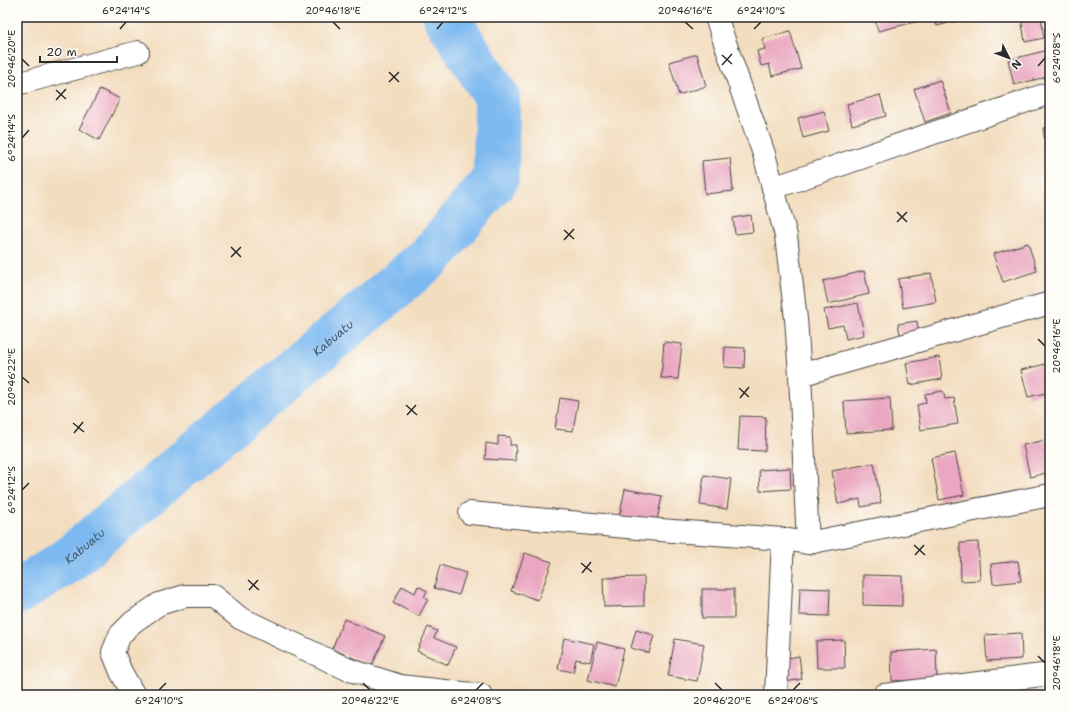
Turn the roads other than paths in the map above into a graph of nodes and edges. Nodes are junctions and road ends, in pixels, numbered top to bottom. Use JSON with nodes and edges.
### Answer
{"nodes":[{"id":1,"x":716,"y":17,"type":"edge"},
{"id":2,"x":138,"y":52,"type":"dead end"},
{"id":3,"x":17,"y":84,"type":"edge"},
{"id":4,"x":1050,"y":93,"type":"edge"},
{"id":5,"x":773,"y":188,"type":"junction"},
{"id":6,"x":1050,"y":303,"type":"edge"},
{"id":7,"x":800,"y":375,"type":"junction"},
{"id":8,"x":1050,"y":495,"type":"edge"},
{"id":9,"x":470,"y":513,"type":"dead end"},
{"id":10,"x":783,"y":539,"type":"junction"},
{"id":11,"x":808,"y":543,"type":"junction"},
{"id":12,"x":1050,"y":674,"type":"edge"},
{"id":13,"x":134,"y":695,"type":"edge"},
{"id":14,"x":481,"y":695,"type":"edge"},
{"id":15,"x":776,"y":695,"type":"edge"},
{"id":16,"x":884,"y":695,"type":"edge"}],
"edges":[{"from":1,"to":5,"type":"street"},
{"from":2,"to":3,"type":"street"},
{"from":4,"to":5,"type":"street"},
{"from":5,"to":7,"type":"street"},
{"from":6,"to":7,"type":"street"},
{"from":7,"to":11,"type":"street"},
{"from":8,"to":11,"type":"street"},
{"from":9,"to":10,"type":"street"},
{"from":10,"to":11,"type":"street"},
{"from":10,"to":15,"type":"street"},
{"from":12,"to":16,"type":"street"},
{"from":13,"to":14,"type":"street"}]}
